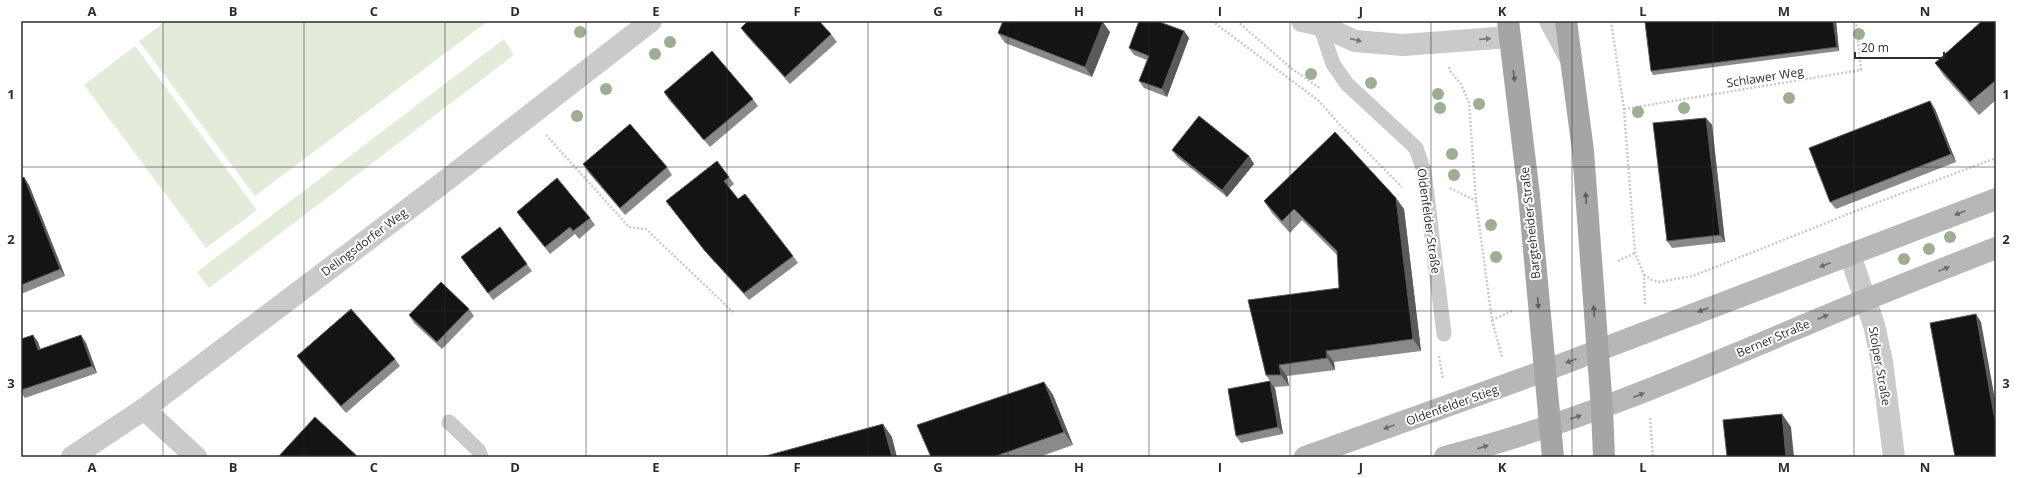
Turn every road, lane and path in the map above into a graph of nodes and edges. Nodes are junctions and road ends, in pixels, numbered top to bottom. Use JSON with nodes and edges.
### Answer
{"nodes":[{"id":1,"x":651,"y":21,"type":"edge"},
{"id":2,"x":1212,"y":21,"type":"edge"},
{"id":3,"x":1237,"y":21,"type":"edge"},
{"id":4,"x":1550,"y":21,"type":"edge"},
{"id":5,"x":1566,"y":21,"type":"edge"},
{"id":6,"x":1611,"y":21,"type":"edge"},
{"id":7,"x":1856,"y":21,"type":"edge"},
{"id":8,"x":1318,"y":22,"type":"edge"},
{"id":9,"x":1509,"y":29,"type":"edge"},
{"id":10,"x":1569,"y":56,"type":"junction"},
{"id":11,"x":1450,"y":71,"type":"dead end"},
{"id":12,"x":1327,"y":89,"type":"dead end"},
{"id":13,"x":1624,"y":109,"type":"junction"},
{"id":14,"x":528,"y":116,"type":"junction"},
{"id":15,"x":1996,"y":158,"type":"edge"},
{"id":16,"x":1448,"y":187,"type":"dead end"},
{"id":17,"x":1405,"y":190,"type":"dead end"},
{"id":18,"x":1996,"y":199,"type":"edge"},
{"id":19,"x":1476,"y":201,"type":"junction"},
{"id":20,"x":1996,"y":248,"type":"edge"},
{"id":21,"x":1635,"y":253,"type":"junction"},
{"id":22,"x":1850,"y":255,"type":"junction"},
{"id":23,"x":1626,"y":258,"type":"dead end"},
{"id":24,"x":1644,"y":275,"type":"junction"},
{"id":25,"x":1644,"y":287,"type":"dead end"},
{"id":26,"x":1866,"y":299,"type":"junction"},
{"id":27,"x":733,"y":312,"type":"dead end"},
{"id":28,"x":1509,"y":312,"type":"dead end"},
{"id":29,"x":1444,"y":334,"type":"dead end"},
{"id":30,"x":1597,"y":350,"type":"junction"},
{"id":31,"x":1438,"y":354,"type":"dead end"},
{"id":32,"x":1544,"y":371,"type":"junction"},
{"id":33,"x":1448,"y":406,"type":"junction"},
{"id":34,"x":144,"y":409,"type":"junction"},
{"id":35,"x":1602,"y":409,"type":"junction"},
{"id":36,"x":1650,"y":413,"type":"dead end"},
{"id":37,"x":449,"y":422,"type":"dead end"},
{"id":38,"x":1550,"y":426,"type":"junction"},
{"id":39,"x":72,"y":457,"type":"edge"},
{"id":40,"x":196,"y":457,"type":"edge"},
{"id":41,"x":482,"y":457,"type":"edge"},
{"id":42,"x":1305,"y":457,"type":"edge"},
{"id":43,"x":1445,"y":457,"type":"edge"},
{"id":44,"x":1553,"y":457,"type":"edge"},
{"id":45,"x":1604,"y":457,"type":"edge"},
{"id":46,"x":1653,"y":457,"type":"edge"},
{"id":47,"x":1894,"y":457,"type":"edge"}],
"edges":[{"from":1,"to":14,"type":"street","name":"Delingsdorfer Weg"},
{"from":2,"to":17,"type":"path"},
{"from":3,"to":12,"type":"path"},
{"from":4,"to":10,"type":"street"},
{"from":5,"to":10,"type":"main road"},
{"from":6,"to":13,"type":"path"},
{"from":7,"to":13,"type":"path","name":"Schlawer Weg"},
{"from":8,"to":9,"type":"street","name":"Oldenfelder Straße","one_way":true},
{"from":8,"to":29,"type":"lane","name":"Oldenfelder Straße"},
{"from":9,"to":32,"type":"main road","name":"Bargteheider Straße","one_way":true},
{"from":30,"to":10,"type":"main road","one_way":true},
{"from":11,"to":19,"type":"path"},
{"from":13,"to":21,"type":"path"},
{"from":14,"to":27,"type":"path"},
{"from":14,"to":34,"type":"street","name":"Delingsdorfer Weg"},
{"from":15,"to":24,"type":"path"},
{"from":16,"to":19,"type":"path"},
{"from":18,"to":22,"type":"main road","one_way":true},
{"from":19,"to":28,"type":"path"},
{"from":26,"to":20,"type":"main road","name":"Berner Straße","one_way":true},
{"from":21,"to":23,"type":"path"},
{"from":21,"to":24,"type":"path"},
{"from":22,"to":26,"type":"street","name":"Stolper Straße"},
{"from":22,"to":30,"type":"main road","one_way":true},
{"from":24,"to":25,"type":"path"},
{"from":35,"to":26,"type":"main road","name":"Berner Straße","one_way":true},
{"from":26,"to":47,"type":"street","name":"Stolper Straße"},
{"from":30,"to":32,"type":"main road","name":"Oldenfelder Stieg","one_way":true},
{"from":30,"to":35,"type":"main road"},
{"from":31,"to":33,"type":"path"},
{"from":32,"to":33,"type":"main road","name":"Oldenfelder Stieg"},
{"from":32,"to":38,"type":"main road","name":"Bargteheider Straße"},
{"from":33,"to":42,"type":"main road","name":"Oldenfelder Stieg","one_way":true},
{"from":34,"to":39,"type":"street","name":"Delingsdorfer Weg"},
{"from":34,"to":40,"type":"street"},
{"from":38,"to":35,"type":"main road","name":"Berner Straße","one_way":true},
{"from":35,"to":45,"type":"main road"},
{"from":36,"to":46,"type":"path"},
{"from":37,"to":41,"type":"lane"},
{"from":43,"to":38,"type":"main road","one_way":true},
{"from":38,"to":44,"type":"main road","name":"Bargteheider Straße"}]}
